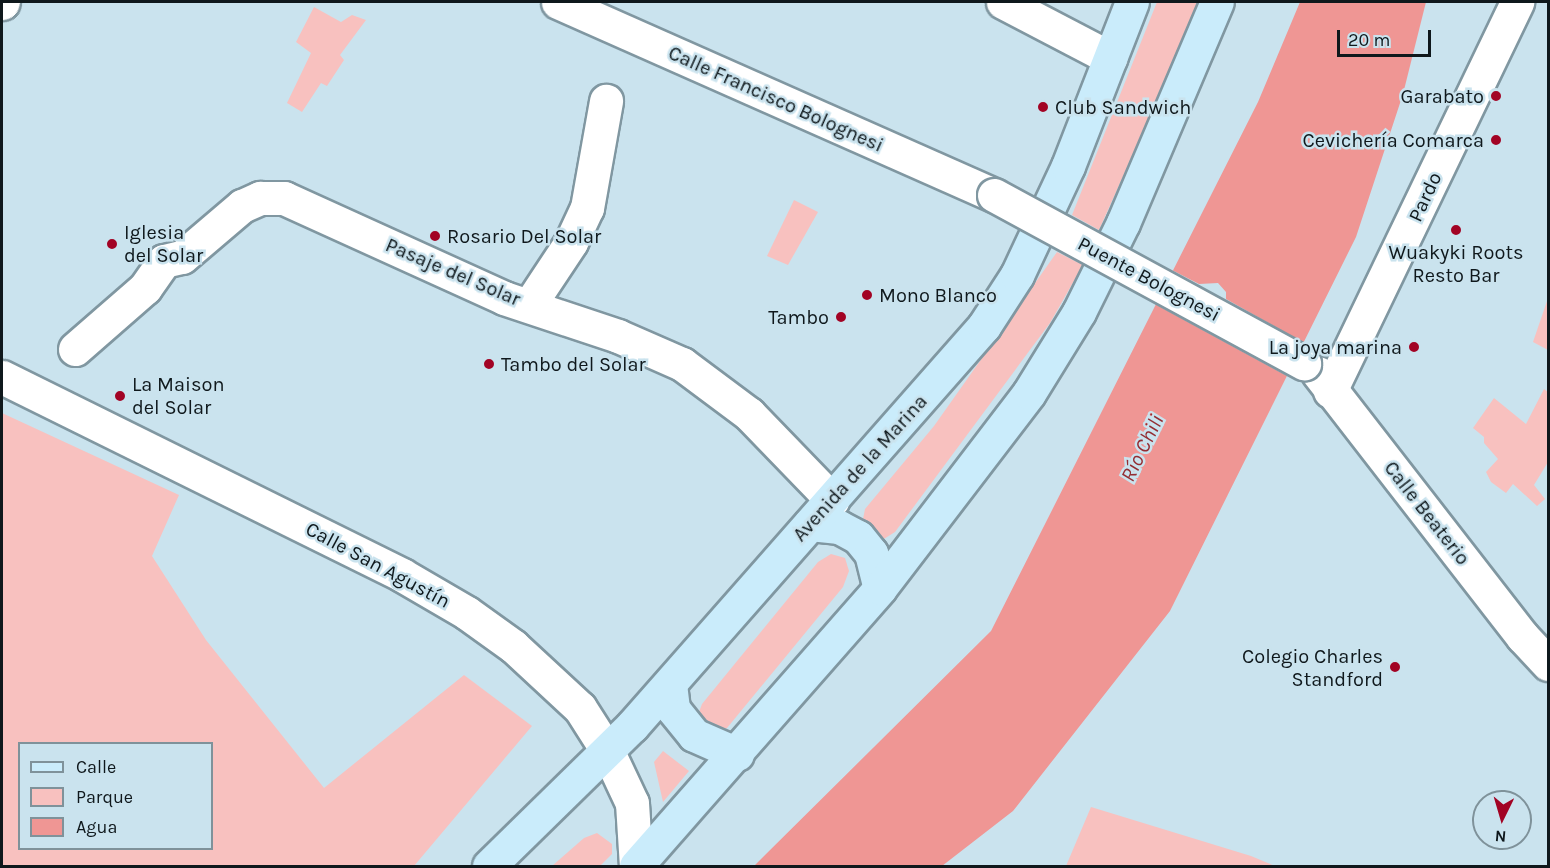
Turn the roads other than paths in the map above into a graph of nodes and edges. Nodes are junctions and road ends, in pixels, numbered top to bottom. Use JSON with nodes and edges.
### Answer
{"nodes":[{"id":1,"x":558,"y":2,"type":"edge"},
{"id":2,"x":1003,"y":2,"type":"edge"},
{"id":3,"x":1132,"y":2,"type":"edge"},
{"id":4,"x":1217,"y":2,"type":"edge"},
{"id":5,"x":1517,"y":2,"type":"edge"},
{"id":6,"x":1110,"y":58,"type":"junction"},
{"id":7,"x":606,"y":101,"type":"dead end"},
{"id":8,"x":994,"y":195,"type":"joint"},
{"id":9,"x":530,"y":304,"type":"junction"},
{"id":10,"x":75,"y":349,"type":"dead end"},
{"id":11,"x":1304,"y":363,"type":"joint"},
{"id":12,"x":2,"y":377,"type":"edge"},
{"id":13,"x":1330,"y":391,"type":"junction"},
{"id":14,"x":832,"y":500,"type":"junction"},
{"id":15,"x":810,"y":524,"type":"junction"},
{"id":16,"x":880,"y":588,"type":"junction"},
{"id":17,"x":1548,"y":664,"type":"edge"},
{"id":18,"x":670,"y":684,"type":"junction"},
{"id":19,"x":608,"y":752,"type":"junction"},
{"id":20,"x":737,"y":754,"type":"junction"},
{"id":21,"x":489,"y":867,"type":"edge"},
{"id":22,"x":636,"y":867,"type":"edge"}],
"edges":[{"from":1,"to":8,"type":"street","name":"Calle Francisco Bolognesi"},
{"from":2,"to":6,"type":"street"},
{"from":3,"to":6,"type":"main road","name":"Avenida de la Marina"},
{"from":4,"to":16,"type":"main road"},
{"from":5,"to":13,"type":"street","name":"Pardo"},
{"from":6,"to":14,"type":"main road","name":"Avenida de la Marina"},
{"from":7,"to":9,"type":"street"},
{"from":8,"to":11,"type":"street","name":"Puente Bolognesi","bridge":true},
{"from":9,"to":10,"type":"street","name":"Pasaje del Solar"},
{"from":9,"to":14,"type":"street","name":"Pasaje del Solar"},
{"from":11,"to":13,"type":"street","name":"Calle Beaterio"},
{"from":12,"to":19,"type":"street","name":"Calle San Agustín"},
{"from":13,"to":17,"type":"street","name":"Calle Beaterio"},
{"from":14,"to":15,"type":"main road","name":"Avenida de la Marina"},
{"from":15,"to":16,"type":"main road"},
{"from":15,"to":18,"type":"main road","name":"Avenida de la Marina"},
{"from":16,"to":20,"type":"main road"},
{"from":18,"to":19,"type":"main road","name":"Avenida de la Marina"},
{"from":18,"to":20,"type":"main road"},
{"from":19,"to":21,"type":"main road","name":"Avenida de la Marina"},
{"from":19,"to":22,"type":"street","name":"Calle San Agustín"},
{"from":20,"to":22,"type":"main road"}]}
